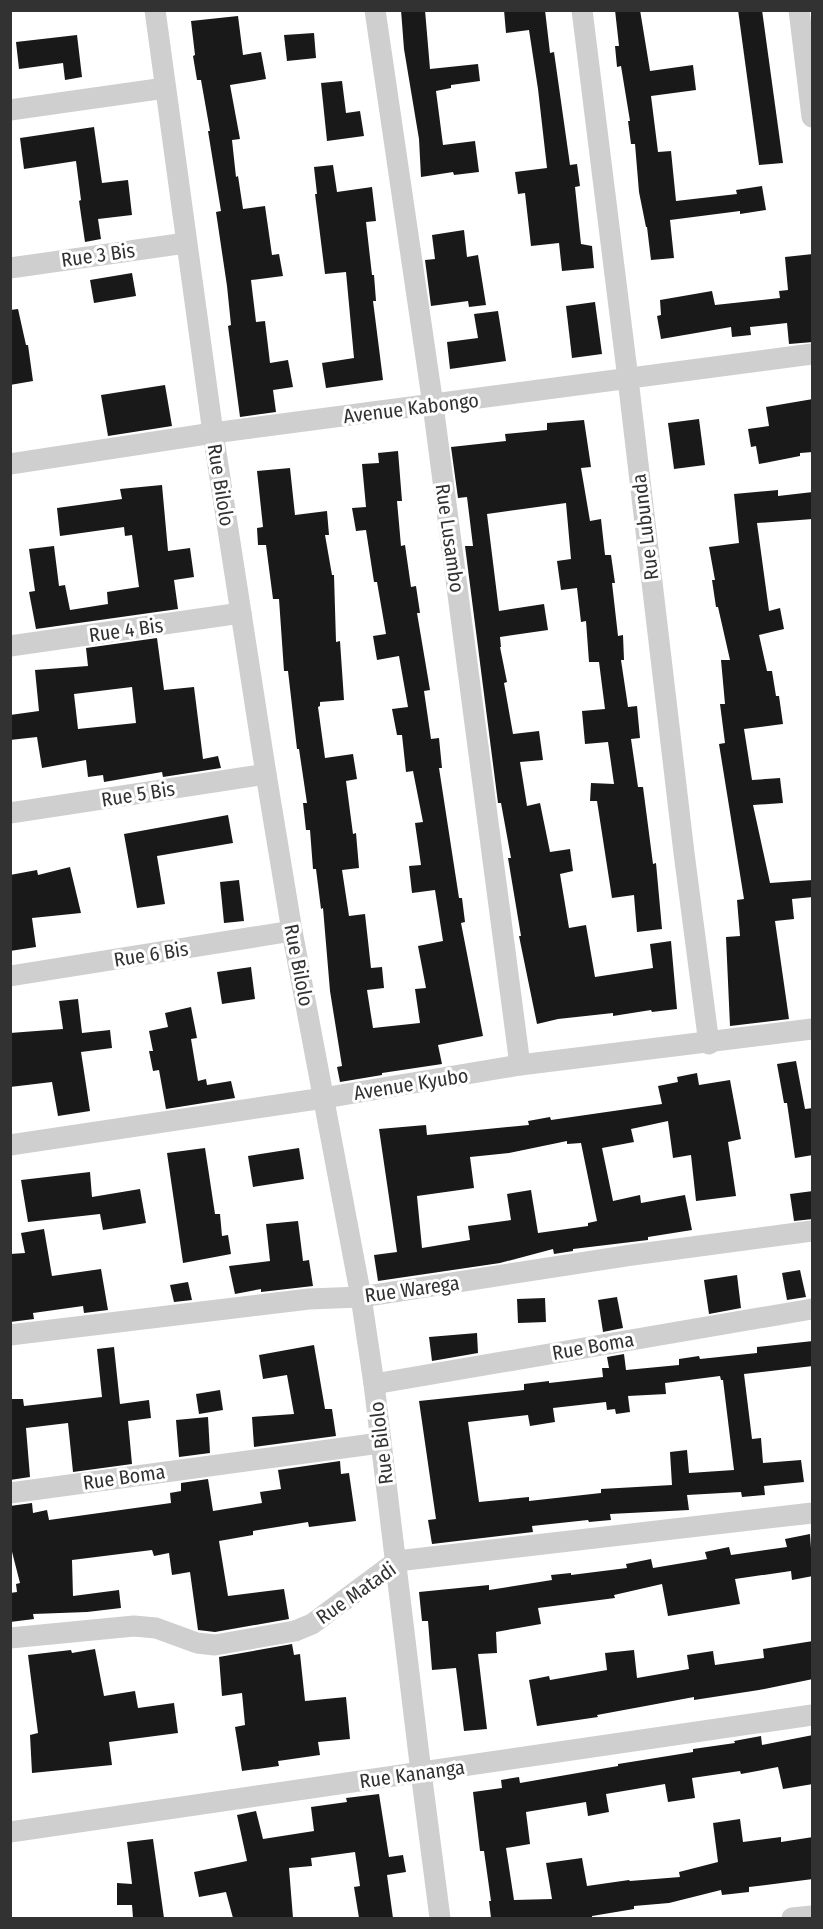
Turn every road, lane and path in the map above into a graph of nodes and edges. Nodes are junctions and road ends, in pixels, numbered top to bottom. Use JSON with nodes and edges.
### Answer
{"nodes":[{"id":1,"x":155,"y":10,"type":"edge"},
{"id":2,"x":375,"y":10,"type":"edge"},
{"id":3,"x":582,"y":10,"type":"edge"},
{"id":4,"x":799,"y":10,"type":"edge"},
{"id":5,"x":165,"y":88,"type":"junction"},
{"id":6,"x":10,"y":110,"type":"edge"},
{"id":7,"x":813,"y":117,"type":"edge"},
{"id":8,"x":186,"y":243,"type":"junction"},
{"id":9,"x":10,"y":268,"type":"edge"},
{"id":10,"x":813,"y":354,"type":"edge"},
{"id":11,"x":628,"y":379,"type":"junction"},
{"id":12,"x":433,"y":405,"type":"junction"},
{"id":13,"x":213,"y":433,"type":"junction"},
{"id":14,"x":10,"y":464,"type":"edge"},
{"id":15,"x":241,"y":613,"type":"junction"},
{"id":16,"x":10,"y":646,"type":"edge"},
{"id":17,"x":266,"y":774,"type":"junction"},
{"id":18,"x":10,"y":813,"type":"edge"},
{"id":19,"x":292,"y":932,"type":"junction"},
{"id":20,"x":10,"y":976,"type":"edge"},
{"id":21,"x":813,"y":1029,"type":"edge"},
{"id":22,"x":709,"y":1044,"type":"junction"},
{"id":23,"x":520,"y":1065,"type":"junction"},
{"id":24,"x":324,"y":1098,"type":"junction"},
{"id":25,"x":10,"y":1145,"type":"edge"},
{"id":26,"x":813,"y":1232,"type":"edge"},
{"id":27,"x":361,"y":1297,"type":"junction"},
{"id":28,"x":813,"y":1309,"type":"edge"},
{"id":29,"x":10,"y":1335,"type":"edge"},
{"id":30,"x":374,"y":1384,"type":"junction"},
{"id":31,"x":380,"y":1443,"type":"junction"},
{"id":32,"x":10,"y":1493,"type":"edge"},
{"id":33,"x":813,"y":1513,"type":"edge"},
{"id":34,"x":397,"y":1561,"type":"junction"},
{"id":35,"x":10,"y":1638,"type":"edge"},
{"id":36,"x":813,"y":1715,"type":"edge"},
{"id":37,"x":421,"y":1772,"type":"junction"},
{"id":38,"x":10,"y":1832,"type":"edge"},
{"id":39,"x":813,"y":1916,"type":"edge"},
{"id":40,"x":440,"y":1918,"type":"edge"},
{"id":41,"x":792,"y":1918,"type":"edge"}],
"edges":[{"from":1,"to":5,"type":"street","name":"Rue Bilolo"},
{"from":2,"to":12,"type":"street","name":"Rue Lusambo"},
{"from":3,"to":11,"type":"street","name":"Rue Lubunda"},
{"from":4,"to":7,"type":"street"},
{"from":5,"to":6,"type":"street"},
{"from":5,"to":8,"type":"street","name":"Rue Bilolo"},
{"from":8,"to":9,"type":"street","name":"Rue 3 Bis"},
{"from":8,"to":13,"type":"street","name":"Rue Bilolo"},
{"from":10,"to":11,"type":"street","name":"Avenue Kabongo"},
{"from":11,"to":12,"type":"street","name":"Avenue Kabongo"},
{"from":11,"to":22,"type":"street","name":"Rue Lubunda"},
{"from":12,"to":13,"type":"street","name":"Avenue Kabongo"},
{"from":12,"to":23,"type":"street","name":"Rue Lusambo"},
{"from":13,"to":14,"type":"street","name":"Avenue Kabongo"},
{"from":13,"to":15,"type":"street","name":"Rue Bilolo"},
{"from":15,"to":16,"type":"street","name":"Rue 4 Bis"},
{"from":15,"to":17,"type":"street","name":"Rue Bilolo"},
{"from":17,"to":18,"type":"street","name":"Rue 5 Bis"},
{"from":17,"to":19,"type":"street","name":"Rue Bilolo"},
{"from":19,"to":20,"type":"street","name":"Rue 6 Bis"},
{"from":19,"to":24,"type":"street","name":"Rue Bilolo"},
{"from":21,"to":22,"type":"street","name":"Avenue Kyubo"},
{"from":22,"to":23,"type":"street","name":"Avenue Kyubo"},
{"from":23,"to":24,"type":"street","name":"Avenue Kyubo"},
{"from":24,"to":25,"type":"street","name":"Avenue Kyubo"},
{"from":24,"to":27,"type":"street","name":"Rue Bilolo"},
{"from":26,"to":27,"type":"street","name":"Rue Warega"},
{"from":27,"to":29,"type":"street","name":"Rue Warega"},
{"from":27,"to":30,"type":"street","name":"Rue Bilolo"},
{"from":28,"to":30,"type":"street","name":"Rue Boma"},
{"from":30,"to":31,"type":"street","name":"Rue Bilolo"},
{"from":31,"to":32,"type":"street","name":"Rue Boma"},
{"from":31,"to":34,"type":"street","name":"Rue Bilolo"},
{"from":33,"to":34,"type":"street","name":"Rue Matadi"},
{"from":34,"to":35,"type":"street","name":"Rue Matadi"},
{"from":34,"to":37,"type":"street","name":"Rue Bilolo"},
{"from":36,"to":37,"type":"street","name":"Rue Kananga"},
{"from":37,"to":38,"type":"street","name":"Rue Kananga"},
{"from":37,"to":40,"type":"street","name":"Rue Bilolo"},
{"from":39,"to":41,"type":"street"}]}
